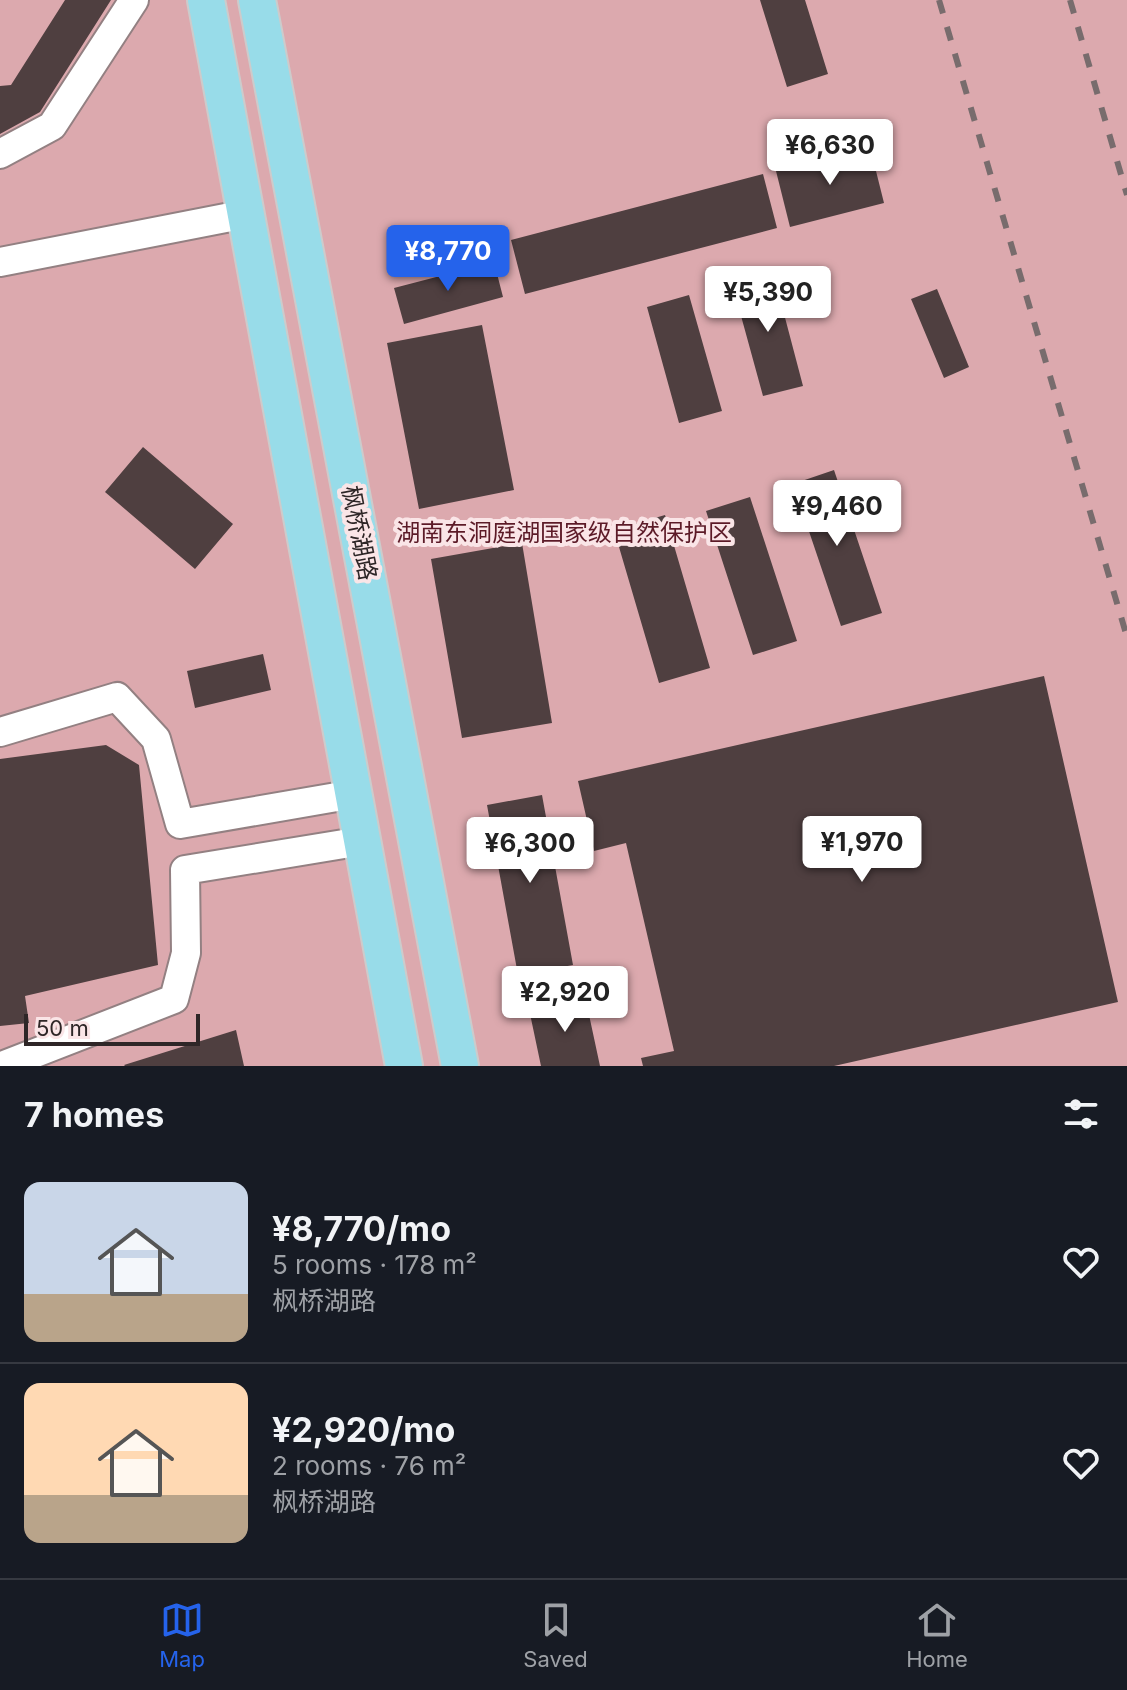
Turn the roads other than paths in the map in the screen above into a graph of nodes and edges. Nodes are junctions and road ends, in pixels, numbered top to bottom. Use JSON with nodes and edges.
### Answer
{"nodes":[{"id":1,"x":134,"y":0,"type":"edge"},
{"id":2,"x":206,"y":0,"type":"edge"},
{"id":3,"x":257,"y":0,"type":"edge"},
{"id":4,"x":0,"y":154,"type":"edge"},
{"id":5,"x":246,"y":214,"type":"junction"},
{"id":6,"x":0,"y":262,"type":"edge"},
{"id":7,"x":0,"y":732,"type":"edge"},
{"id":8,"x":354,"y":794,"type":"junction"},
{"id":9,"x":180,"y":824,"type":"junction"},
{"id":10,"x":362,"y":841,"type":"junction"},
{"id":11,"x":186,"y":878,"type":"junction"},
{"id":12,"x":2,"y":1066,"type":"edge"},
{"id":13,"x":404,"y":1066,"type":"edge"},
{"id":14,"x":460,"y":1066,"type":"edge"}],
"edges":[{"from":1,"to":4,"type":"street"},
{"from":2,"to":5,"type":"main road"},
{"from":3,"to":14,"type":"main road","name":"枫桥湖路"},
{"from":5,"to":6,"type":"street"},
{"from":5,"to":8,"type":"main road"},
{"from":7,"to":9,"type":"street"},
{"from":8,"to":9,"type":"street"},
{"from":8,"to":10,"type":"main road"},
{"from":9,"to":11,"type":"street"},
{"from":10,"to":11,"type":"street"},
{"from":10,"to":13,"type":"main road"},
{"from":11,"to":12,"type":"street"}]}
